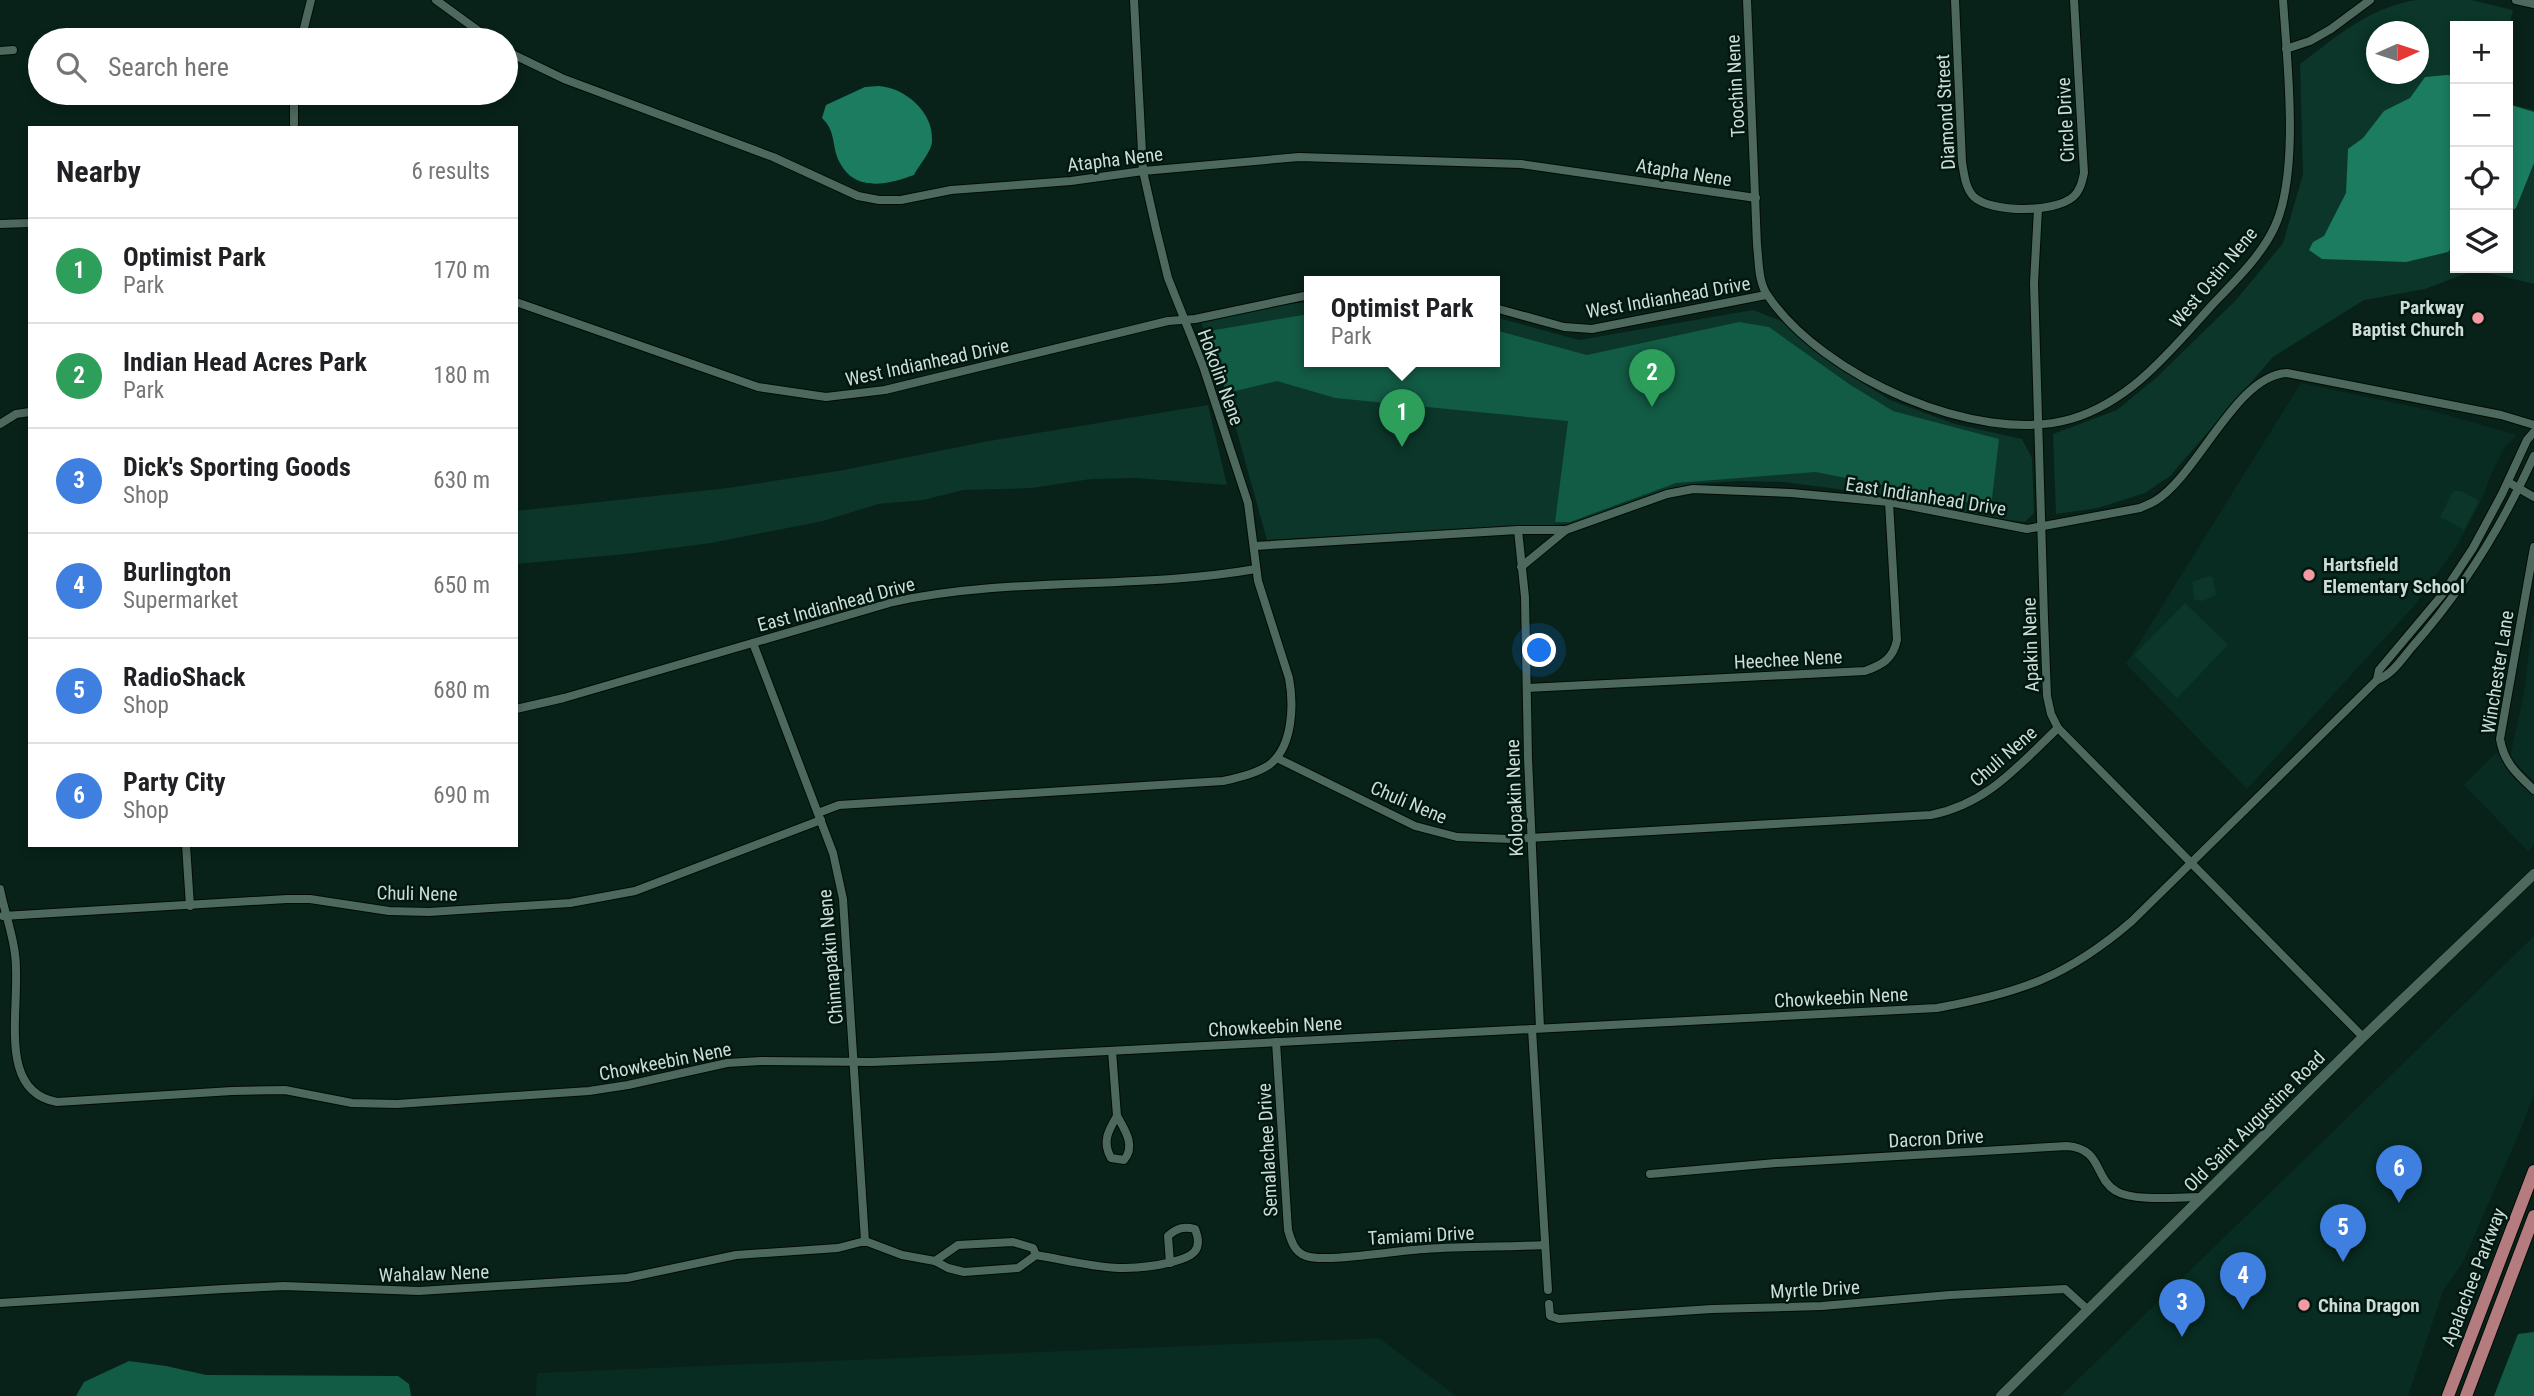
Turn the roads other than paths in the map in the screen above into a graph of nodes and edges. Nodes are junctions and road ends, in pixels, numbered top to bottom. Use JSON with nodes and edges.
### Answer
{"nodes":[{"id":1,"x":312,"y":0,"type":"edge"},
{"id":2,"x":436,"y":0,"type":"edge"},
{"id":3,"x":1134,"y":0,"type":"edge"},
{"id":4,"x":1747,"y":0,"type":"edge"},
{"id":5,"x":1955,"y":0,"type":"edge"},
{"id":6,"x":2074,"y":0,"type":"edge"},
{"id":7,"x":2283,"y":0,"type":"edge"},
{"id":8,"x":2370,"y":0,"type":"edge"},
{"id":9,"x":2516,"y":0,"type":"edge"},
{"id":10,"x":2534,"y":5,"type":"edge"},
{"id":11,"x":304,"y":28,"type":"edge"},
{"id":12,"x":474,"y":28,"type":"edge"},
{"id":13,"x":2286,"y":49,"type":"junction"},
{"id":14,"x":13,"y":50,"type":"dead end"},
{"id":15,"x":0,"y":51,"type":"edge"},
{"id":16,"x":518,"y":57,"type":"edge"},
{"id":17,"x":295,"y":105,"type":"edge"},
{"id":18,"x":295,"y":126,"type":"edge"},
{"id":19,"x":1143,"y":171,"type":"junction"},
{"id":20,"x":1756,"y":198,"type":"junction"},
{"id":21,"x":2038,"y":209,"type":"junction"},
{"id":22,"x":28,"y":223,"type":"edge"},
{"id":23,"x":0,"y":224,"type":"edge"},
{"id":24,"x":1766,"y":295,"type":"junction"},
{"id":25,"x":1304,"y":296,"type":"edge"},
{"id":26,"x":518,"y":303,"type":"edge"},
{"id":27,"x":1500,"y":309,"type":"edge"},
{"id":28,"x":1184,"y":320,"type":"junction"},
{"id":29,"x":2166,"y":355,"type":"joint"},
{"id":30,"x":28,"y":412,"type":"edge"},
{"id":31,"x":0,"y":424,"type":"edge"},
{"id":32,"x":2039,"y":425,"type":"junction"},
{"id":33,"x":2534,"y":425,"type":"edge"},
{"id":34,"x":2534,"y":432,"type":"edge"},
{"id":35,"x":2534,"y":456,"type":"edge"},
{"id":36,"x":2508,"y":482,"type":"junction"},
{"id":37,"x":2519,"y":487,"type":"junction"},
{"id":38,"x":2502,"y":494,"type":"junction"},
{"id":39,"x":2534,"y":497,"type":"edge"},
{"id":40,"x":2513,"y":499,"type":"junction"},
{"id":41,"x":1889,"y":502,"type":"junction"},
{"id":42,"x":2042,"y":526,"type":"junction"},
{"id":43,"x":1518,"y":530,"type":"junction"},
{"id":44,"x":1566,"y":530,"type":"junction"},
{"id":45,"x":1255,"y":546,"type":"junction"},
{"id":46,"x":2534,"y":547,"type":"edge"},
{"id":47,"x":1521,"y":567,"type":"junction"},
{"id":48,"x":1256,"y":569,"type":"junction"},
{"id":49,"x":2413,"y":630,"type":"junction"},
{"id":50,"x":2421,"y":637,"type":"junction"},
{"id":51,"x":753,"y":643,"type":"junction"},
{"id":52,"x":2377,"y":680,"type":"junction"},
{"id":53,"x":1527,"y":688,"type":"junction"},
{"id":54,"x":518,"y":709,"type":"edge"},
{"id":55,"x":2058,"y":728,"type":"junction"},
{"id":56,"x":1277,"y":758,"type":"junction"},
{"id":57,"x":2534,"y":790,"type":"edge"},
{"id":58,"x":819,"y":816,"type":"junction"},
{"id":59,"x":1532,"y":838,"type":"junction"},
{"id":60,"x":186,"y":847,"type":"edge"},
{"id":61,"x":2191,"y":861,"type":"junction"},
{"id":62,"x":2534,"y":874,"type":"edge"},
{"id":63,"x":0,"y":889,"type":"edge"},
{"id":64,"x":190,"y":906,"type":"junction"},
{"id":65,"x":3,"y":916,"type":"edge"},
{"id":66,"x":1536,"y":1028,"type":"junction"},
{"id":67,"x":2363,"y":1037,"type":"junction"},
{"id":68,"x":1276,"y":1042,"type":"junction"},
{"id":69,"x":5,"y":1049,"type":"dead end"},
{"id":70,"x":1112,"y":1051,"type":"junction"},
{"id":71,"x":854,"y":1061,"type":"junction"},
{"id":72,"x":10,"y":1072,"type":"dead end"},
{"id":73,"x":1117,"y":1116,"type":"junction"},
{"id":74,"x":2534,"y":1171,"type":"edge"},
{"id":75,"x":1650,"y":1174,"type":"dead end"},
{"id":76,"x":2202,"y":1197,"type":"junction"},
{"id":77,"x":2534,"y":1216,"type":"edge"},
{"id":78,"x":865,"y":1241,"type":"junction"},
{"id":79,"x":1545,"y":1245,"type":"junction"},
{"id":80,"x":1300,"y":1253,"type":"joint"},
{"id":81,"x":1036,"y":1255,"type":"junction"},
{"id":82,"x":935,"y":1261,"type":"junction"},
{"id":83,"x":1170,"y":1263,"type":"junction"},
{"id":84,"x":1548,"y":1290,"type":"dead end"},
{"id":85,"x":0,"y":1303,"type":"edge"},
{"id":86,"x":1549,"y":1304,"type":"dead end"},
{"id":87,"x":2087,"y":1309,"type":"junction"},
{"id":88,"x":2001,"y":1396,"type":"edge"},
{"id":89,"x":2448,"y":1396,"type":"edge"},
{"id":90,"x":2466,"y":1396,"type":"edge"}],
"edges":[{"from":1,"to":11,"type":"street"},
{"from":2,"to":12,"type":"street"},
{"from":3,"to":19,"type":"street","name":"Hokolin Nene"},
{"from":4,"to":20,"type":"street","name":"Toochin Nene"},
{"from":5,"to":21,"type":"street","name":"Diamond Street"},
{"from":6,"to":21,"type":"street","name":"Circle Drive"},
{"from":7,"to":13,"type":"street","name":"West Ostin Nene"},
{"from":8,"to":13,"type":"street"},
{"from":9,"to":10,"type":"street"},
{"from":13,"to":29,"type":"street","name":"West Ostin Nene"},
{"from":14,"to":15,"type":"street"},
{"from":16,"to":19,"type":"street","name":"Atapha Nene"},
{"from":17,"to":18,"type":"street"},
{"from":19,"to":20,"type":"street","name":"Atapha Nene"},
{"from":19,"to":28,"type":"street","name":"Hokolin Nene"},
{"from":20,"to":24,"type":"street","name":"Toochin Nene"},
{"from":21,"to":32,"type":"street","name":"Apakin Nene"},
{"from":22,"to":23,"type":"street"},
{"from":24,"to":27,"type":"street","name":"West Indianhead Drive"},
{"from":24,"to":32,"type":"street","name":"West Indianhead Drive"},
{"from":25,"to":28,"type":"street","name":"West Indianhead Drive"},
{"from":26,"to":28,"type":"street","name":"West Indianhead Drive"},
{"from":28,"to":45,"type":"street","name":"Hokolin Nene"},
{"from":29,"to":32,"type":"street","name":"West Indianhead Drive"},
{"from":30,"to":31,"type":"street"},
{"from":32,"to":42,"type":"street","name":"Apakin Nene"},
{"from":33,"to":42,"type":"street","name":"East Indianhead Drive"},
{"from":34,"to":36,"type":"street","name":"Chowkeebin Nene"},
{"from":35,"to":37,"type":"street","name":"Chowkeebin Nene"},
{"from":36,"to":37,"type":"street"},
{"from":36,"to":38,"type":"street","name":"Chowkeebin Nene"},
{"from":37,"to":39,"type":"street"},
{"from":37,"to":40,"type":"street","name":"Chowkeebin Nene"},
{"from":38,"to":40,"type":"street"},
{"from":38,"to":49,"type":"street","name":"Chowkeebin Nene"},
{"from":40,"to":50,"type":"street","name":"Chowkeebin Nene"},
{"from":41,"to":42,"type":"street","name":"East Indianhead Drive"},
{"from":41,"to":44,"type":"street","name":"East Indianhead Drive"},
{"from":41,"to":53,"type":"street","name":"Heechee Nene"},
{"from":42,"to":55,"type":"street","name":"Apakin Nene"},
{"from":43,"to":44,"type":"street","name":"East Indianhead Drive"},
{"from":43,"to":45,"type":"street","name":"East Indianhead Drive"},
{"from":43,"to":47,"type":"street","name":"Kolopakin Nene"},
{"from":44,"to":47,"type":"street"},
{"from":45,"to":48,"type":"street","name":"Hokolin Nene"},
{"from":46,"to":57,"type":"street","name":"Winchester Lane"},
{"from":47,"to":53,"type":"street","name":"Kolopakin Nene"},
{"from":48,"to":51,"type":"street","name":"East Indianhead Drive"},
{"from":48,"to":56,"type":"street","name":"Hokolin Nene"},
{"from":49,"to":50,"type":"street"},
{"from":49,"to":52,"type":"street","name":"Chowkeebin Nene"},
{"from":50,"to":52,"type":"street","name":"Chowkeebin Nene"},
{"from":51,"to":54,"type":"street","name":"East Indianhead Drive"},
{"from":51,"to":58,"type":"street","name":"Chinnapakin Nene"},
{"from":52,"to":61,"type":"street","name":"Chowkeebin Nene"},
{"from":53,"to":59,"type":"street","name":"Kolopakin Nene"},
{"from":55,"to":59,"type":"street","name":"Chuli Nene"},
{"from":55,"to":61,"type":"street","name":"Apakin Nene"},
{"from":56,"to":58,"type":"street","name":"Chuli Nene"},
{"from":56,"to":59,"type":"street","name":"Chuli Nene"},
{"from":58,"to":64,"type":"street","name":"Chuli Nene"},
{"from":58,"to":71,"type":"street","name":"Chinnapakin Nene"},
{"from":59,"to":66,"type":"street","name":"Kolopakin Nene"},
{"from":60,"to":64,"type":"street"},
{"from":61,"to":66,"type":"street","name":"Chowkeebin Nene"},
{"from":61,"to":67,"type":"street","name":"Apakin Nene"},
{"from":62,"to":67,"type":"street","name":"Old Saint Augustine Road"},
{"from":63,"to":65,"type":"street"},
{"from":64,"to":65,"type":"street","name":"Chuli Nene"},
{"from":65,"to":69,"type":"street"},
{"from":66,"to":68,"type":"street","name":"Chowkeebin Nene"},
{"from":66,"to":79,"type":"street","name":"Kolopakin Nene"},
{"from":67,"to":76,"type":"street","name":"Old Saint Augustine Road"},
{"from":68,"to":70,"type":"street","name":"Chowkeebin Nene"},
{"from":68,"to":80,"type":"street","name":"Semalachee Drive"},
{"from":70,"to":71,"type":"street","name":"Chowkeebin Nene"},
{"from":70,"to":73,"type":"street"},
{"from":71,"to":72,"type":"street","name":"Chowkeebin Nene"},
{"from":71,"to":78,"type":"street","name":"Chinnapakin Nene"},
{"from":73,"to":73,"type":"street"},
{"from":74,"to":89,"type":"main road","name":"Apalachee Parkway"},
{"from":75,"to":76,"type":"street","name":"Dacron Drive"},
{"from":76,"to":87,"type":"street","name":"Old Saint Augustine Road"},
{"from":77,"to":90,"type":"main road","name":"Apalachee Parkway"},
{"from":78,"to":82,"type":"street"},
{"from":78,"to":85,"type":"street","name":"Wahalaw Nene"},
{"from":79,"to":80,"type":"street","name":"Tamiami Drive"},
{"from":79,"to":84,"type":"street","name":"Kolopakin Nene"},
{"from":81,"to":82,"type":"street"},
{"from":81,"to":82,"type":"street"},
{"from":81,"to":83,"type":"street"},
{"from":83,"to":83,"type":"street"},
{"from":86,"to":87,"type":"street","name":"Myrtle Drive"},
{"from":87,"to":88,"type":"street","name":"Old Saint Augustine Road"}]}
